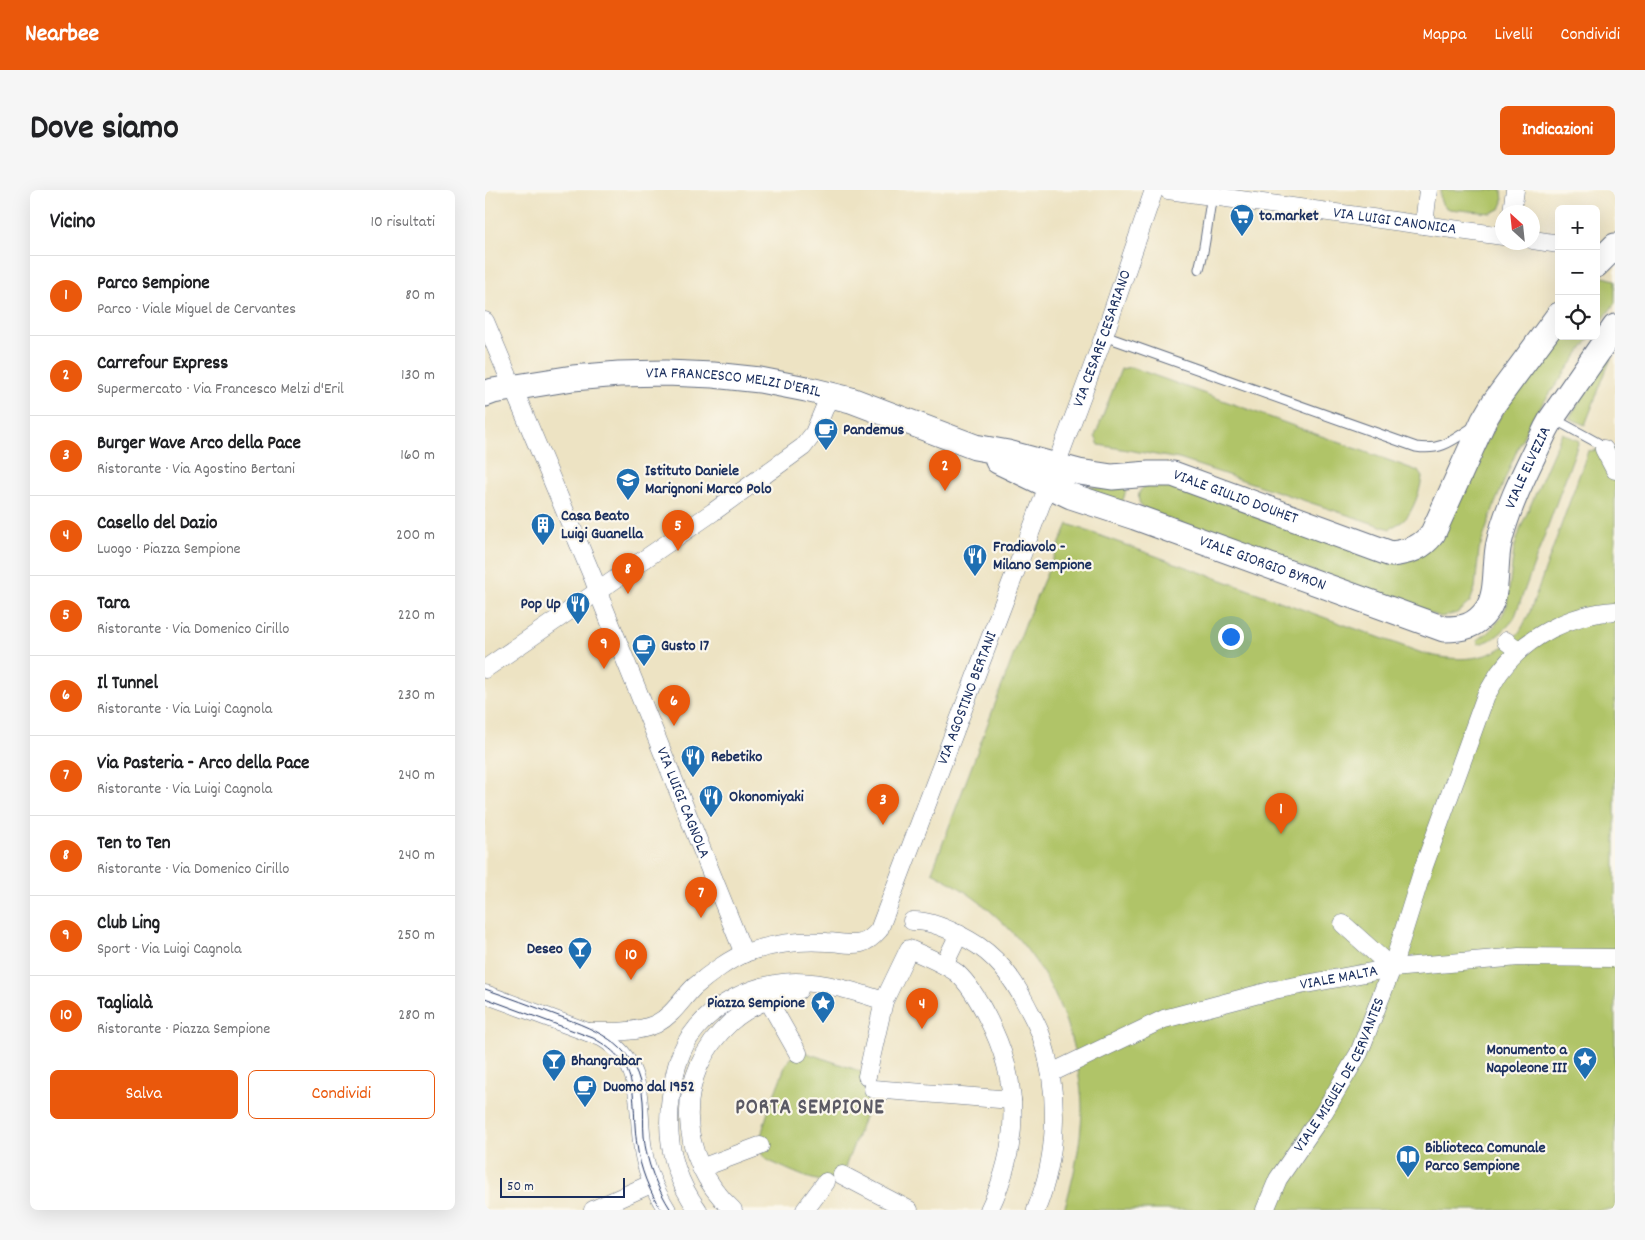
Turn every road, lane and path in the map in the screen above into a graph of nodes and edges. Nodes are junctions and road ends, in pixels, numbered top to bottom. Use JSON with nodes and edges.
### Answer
{"nodes":[{"id":1,"x":1154,"y":190,"type":"edge"},
{"id":2,"x":1168,"y":190,"type":"edge"},
{"id":3,"x":1427,"y":190,"type":"edge"},
{"id":4,"x":1515,"y":190,"type":"edge"},
{"id":5,"x":1224,"y":195,"type":"edge"},
{"id":6,"x":1513,"y":205,"type":"edge"},
{"id":7,"x":1424,"y":225,"type":"junction"},
{"id":8,"x":1495,"y":235,"type":"edge"},
{"id":9,"x":1540,"y":241,"type":"edge"},
{"id":10,"x":1555,"y":243,"type":"edge"},
{"id":11,"x":1199,"y":269,"type":"dead end"},
{"id":12,"x":1555,"y":320,"type":"edge"},
{"id":13,"x":485,"y":321,"type":"edge"},
{"id":14,"x":1615,"y":327,"type":"edge"},
{"id":15,"x":1104,"y":336,"type":"junction"},
{"id":16,"x":513,"y":388,"type":"junction"},
{"id":17,"x":485,"y":394,"type":"edge"},
{"id":18,"x":830,"y":395,"type":"junction"},
{"id":19,"x":1552,"y":418,"type":"junction"},
{"id":20,"x":1484,"y":420,"type":"junction"},
{"id":21,"x":1604,"y":449,"type":"joint"},
{"id":22,"x":1615,"y":470,"type":"edge"},
{"id":23,"x":1149,"y":474,"type":"junction"},
{"id":24,"x":1052,"y":475,"type":"junction"},
{"id":25,"x":1135,"y":517,"type":"junction"},
{"id":26,"x":598,"y":591,"type":"junction"},
{"id":27,"x":1615,"y":611,"type":"edge"},
{"id":28,"x":1476,"y":622,"type":"joint"},
{"id":29,"x":485,"y":669,"type":"edge"},
{"id":30,"x":912,"y":921,"type":"dead end"},
{"id":31,"x":1343,"y":924,"type":"dead end"},
{"id":32,"x":959,"y":934,"type":"junction"},
{"id":33,"x":744,"y":954,"type":"junction"},
{"id":34,"x":1615,"y":958,"type":"edge"},
{"id":35,"x":944,"y":965,"type":"junction"},
{"id":36,"x":1392,"y":968,"type":"junction"},
{"id":37,"x":838,"y":989,"type":"junction"},
{"id":38,"x":485,"y":994,"type":"edge"},
{"id":39,"x":767,"y":1000,"type":"junction"},
{"id":40,"x":884,"y":1001,"type":"junction"},
{"id":41,"x":588,"y":1032,"type":"junction"},
{"id":42,"x":798,"y":1053,"type":"dead end"},
{"id":43,"x":1051,"y":1073,"type":"junction"},
{"id":44,"x":1012,"y":1100,"type":"junction"},
{"id":45,"x":759,"y":1146,"type":"dead end"},
{"id":46,"x":701,"y":1168,"type":"junction"},
{"id":47,"x":653,"y":1183,"type":"junction"},
{"id":48,"x":593,"y":1210,"type":"edge"},
{"id":49,"x":667,"y":1210,"type":"edge"},
{"id":50,"x":698,"y":1210,"type":"edge"},
{"id":51,"x":733,"y":1210,"type":"edge"},
{"id":52,"x":805,"y":1210,"type":"edge"},
{"id":53,"x":909,"y":1210,"type":"edge"},
{"id":54,"x":989,"y":1210,"type":"edge"},
{"id":55,"x":1036,"y":1210,"type":"edge"},
{"id":56,"x":1265,"y":1210,"type":"edge"}],
"edges":[{"from":1,"to":15,"type":"street","name":"VIA CESARE CESARIANO"},
{"from":2,"to":5,"type":"street","name":"VIA LUIGI CANONICA"},
{"from":3,"to":7,"type":"street"},
{"from":4,"to":6,"type":"street"},
{"from":5,"to":7,"type":"street","name":"VIA LUIGI CANONICA"},
{"from":5,"to":11,"type":"lane"},
{"from":7,"to":8,"type":"street","name":"VIA LUIGI CANONICA"},
{"from":9,"to":10,"type":"street"},
{"from":12,"to":20,"type":"main road"},
{"from":13,"to":16,"type":"street","name":"VIA LUIGI CAGNOLA"},
{"from":14,"to":19,"type":"main road","name":"VIALE ELVEZIA"},
{"from":15,"to":20,"type":"lane"},
{"from":15,"to":24,"type":"street","name":"VIA CESARE CESARIANO"},
{"from":16,"to":17,"type":"main road","name":"VIA FRANCESCO MELZI D'ERIL"},
{"from":16,"to":18,"type":"main road","name":"VIA FRANCESCO MELZI D'ERIL"},
{"from":16,"to":26,"type":"street","name":"VIA LUIGI CAGNOLA"},
{"from":18,"to":24,"type":"main road","name":"VIA FRANCESCO MELZI D'ERIL"},
{"from":18,"to":26,"type":"street"},
{"from":19,"to":21,"type":"lane"},
{"from":19,"to":28,"type":"main road","name":"VIALE ELVEZIA"},
{"from":20,"to":23,"type":"main road","name":"VIALE GIULIO DOUHET"},
{"from":21,"to":22,"type":"street"},
{"from":23,"to":24,"type":"main road","name":"VIALE GIULIO DOUHET"},
{"from":23,"to":25,"type":"main road"},
{"from":24,"to":25,"type":"main road","name":"VIALE GIORGIO BYRON"},
{"from":24,"to":33,"type":"street","name":"VIA AGOSTINO BERTANI"},
{"from":25,"to":28,"type":"main road","name":"VIALE GIORGIO BYRON"},
{"from":26,"to":29,"type":"street"},
{"from":26,"to":33,"type":"street","name":"VIA LUIGI CAGNOLA"},
{"from":27,"to":36,"type":"street"},
{"from":30,"to":32,"type":"street"},
{"from":31,"to":36,"type":"street"},
{"from":32,"to":35,"type":"street"},
{"from":32,"to":43,"type":"street"},
{"from":33,"to":41,"type":"street"},
{"from":34,"to":36,"type":"street","name":"VIALE MALTA"},
{"from":35,"to":40,"type":"street"},
{"from":35,"to":44,"type":"street"},
{"from":36,"to":43,"type":"street","name":"VIALE MALTA"},
{"from":36,"to":56,"type":"street","name":"VIALE MIGUEL DE CERVANTES"},
{"from":37,"to":39,"type":"street"},
{"from":37,"to":40,"type":"street"},
{"from":37,"to":50,"type":"street"},
{"from":38,"to":41,"type":"street"},
{"from":39,"to":42,"type":"street"},
{"from":39,"to":46,"type":"street"},
{"from":40,"to":44,"type":"street"},
{"from":41,"to":47,"type":"street"},
{"from":43,"to":55,"type":"street"},
{"from":44,"to":54,"type":"street"},
{"from":45,"to":46,"type":"street"},
{"from":46,"to":51,"type":"street"},
{"from":47,"to":48,"type":"street"},
{"from":47,"to":49,"type":"street"},
{"from":52,"to":53,"type":"street"}]}
